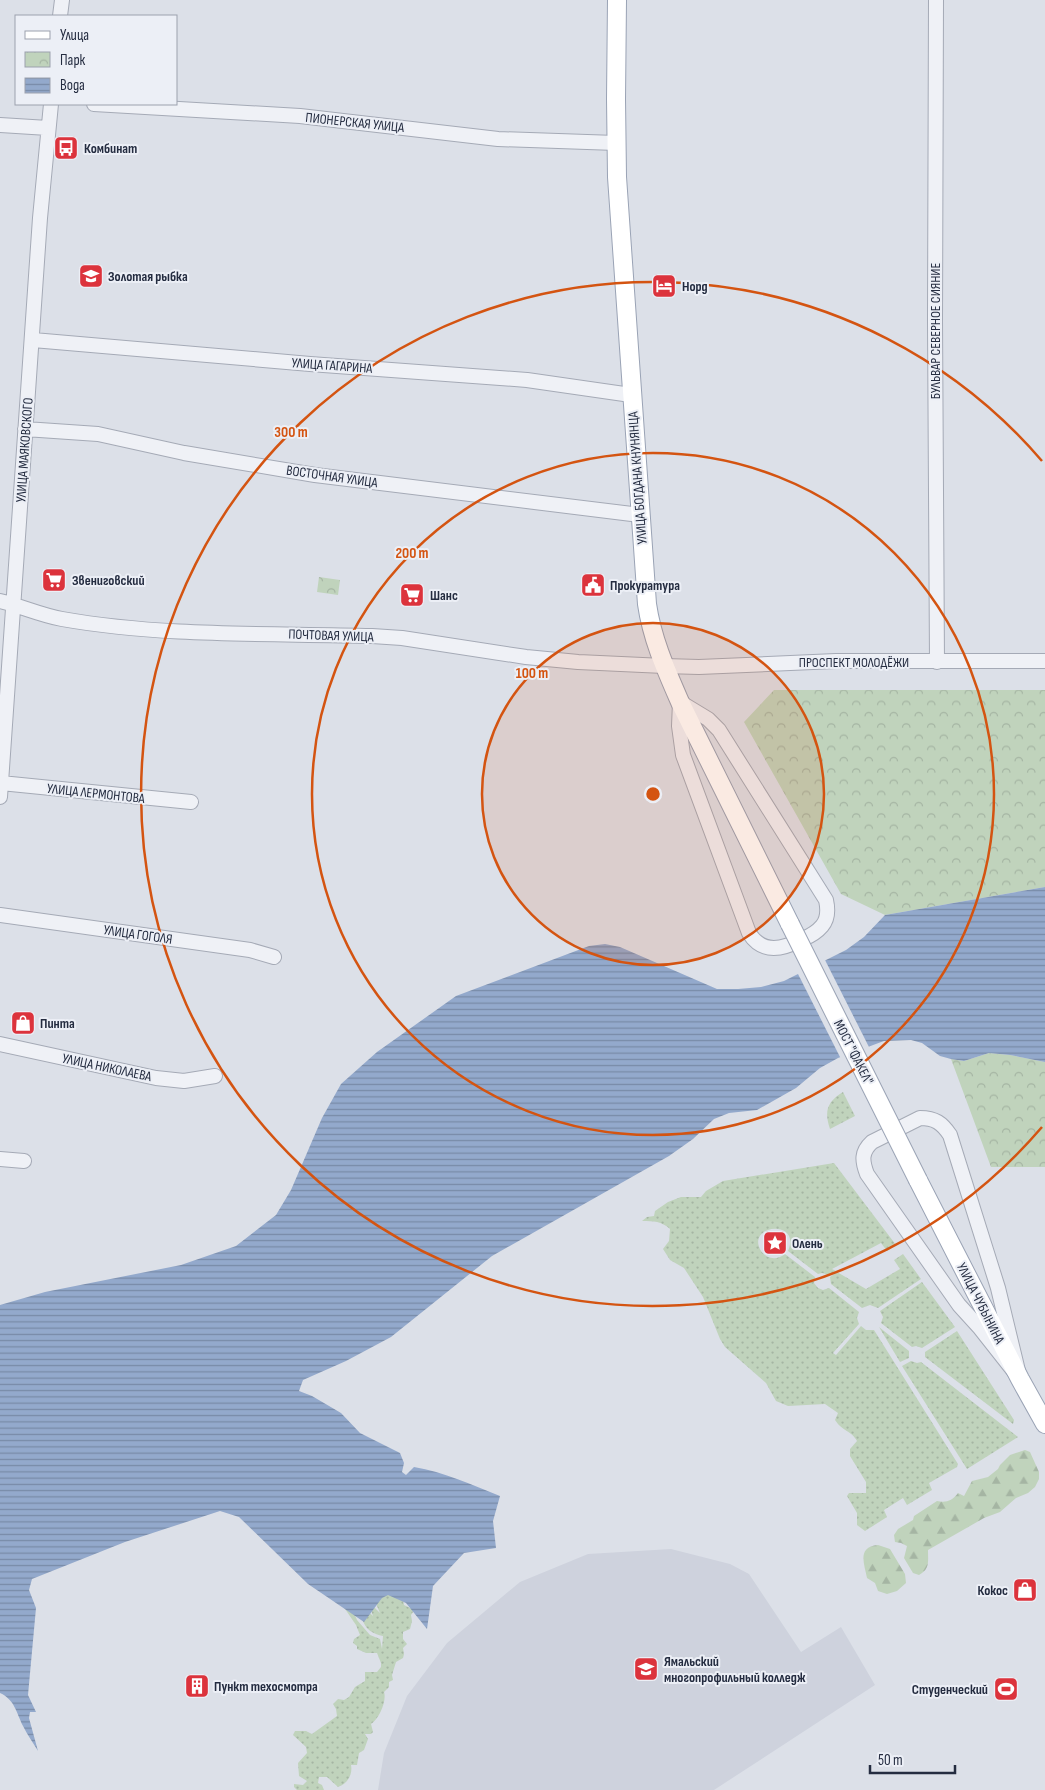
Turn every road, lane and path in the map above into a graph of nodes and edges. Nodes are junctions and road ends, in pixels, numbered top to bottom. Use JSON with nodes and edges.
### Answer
{"nodes":[{"id":1,"x":62,"y":0,"type":"edge"},
{"id":2,"x":617,"y":0,"type":"edge"},
{"id":3,"x":936,"y":0,"type":"edge"},
{"id":4,"x":60,"y":15,"type":"edge"},
{"id":5,"x":51,"y":105,"type":"edge"},
{"id":6,"x":110,"y":105,"type":"edge"},
{"id":7,"x":0,"y":125,"type":"edge"},
{"id":8,"x":48,"y":128,"type":"junction"},
{"id":9,"x":616,"y":143,"type":"junction"},
{"id":10,"x":32,"y":340,"type":"junction"},
{"id":11,"x":631,"y":395,"type":"junction"},
{"id":12,"x":25,"y":428,"type":"junction"},
{"id":13,"x":640,"y":515,"type":"junction"},
{"id":14,"x":6,"y":602,"type":"edge"},
{"id":15,"x":1045,"y":661,"type":"edge"},
{"id":16,"x":937,"y":662,"type":"junction"},
{"id":17,"x":664,"y":666,"type":"junction"},
{"id":18,"x":680,"y":702,"type":"junction"},
{"id":19,"x":0,"y":790,"type":"edge"},
{"id":20,"x":191,"y":802,"type":"dead end"},
{"id":21,"x":0,"y":915,"type":"edge"},
{"id":22,"x":790,"y":924,"type":"joint"},
{"id":23,"x":274,"y":957,"type":"dead end"},
{"id":24,"x":0,"y":1044,"type":"edge"},
{"id":25,"x":215,"y":1076,"type":"dead end"},
{"id":26,"x":0,"y":1159,"type":"edge"},
{"id":27,"x":24,"y":1161,"type":"dead end"},
{"id":28,"x":918,"y":1180,"type":"joint"},
{"id":29,"x":1020,"y":1379,"type":"junction"},
{"id":30,"x":1045,"y":1424,"type":"edge"}],
"edges":[{"from":1,"to":4,"type":"street"},
{"from":2,"to":9,"type":"main road","name":"УЛИЦА БОГДАНА КНУНЯНЦА"},
{"from":3,"to":16,"type":"street","name":"БУЛЬВАР СЕВЕРНОЕ СИЯНИЕ"},
{"from":5,"to":8,"type":"street","name":"УЛИЦА МАЯКОВСКОГО"},
{"from":6,"to":9,"type":"street","name":"ПИОНЕРСКАЯ УЛИЦА"},
{"from":7,"to":8,"type":"street"},
{"from":8,"to":10,"type":"street","name":"УЛИЦА МАЯКОВСКОГО"},
{"from":9,"to":11,"type":"main road","name":"УЛИЦА БОГДАНА КНУНЯНЦА"},
{"from":10,"to":11,"type":"street","name":"УЛИЦА ГАГАРИНА"},
{"from":10,"to":12,"type":"street","name":"УЛИЦА МАЯКОВСКОГО"},
{"from":11,"to":13,"type":"main road","name":"УЛИЦА БОГДАНА КНУНЯНЦА"},
{"from":12,"to":13,"type":"street","name":"ВОСТОЧНАЯ УЛИЦА"},
{"from":12,"to":14,"type":"street","name":"УЛИЦА МАЯКОВСКОГО"},
{"from":13,"to":17,"type":"main road","name":"УЛИЦА БОГДАНА КНУНЯНЦА"},
{"from":14,"to":17,"type":"street","name":"ПОЧТОВАЯ УЛИЦА"},
{"from":14,"to":19,"type":"street","name":"УЛИЦА МАЯКОВСКОГО"},
{"from":15,"to":16,"type":"street","name":"ПРОСПЕКТ МОЛОДЁЖИ"},
{"from":16,"to":17,"type":"street","name":"ПРОСПЕКТ МОЛОДЁЖИ"},
{"from":17,"to":18,"type":"main road","name":"УЛИЦА БОГДАНА КНУНЯНЦА"},
{"from":18,"to":18,"type":"street"},
{"from":18,"to":22,"type":"main road","name":"УЛИЦА БОГДАНА КНУНЯНЦА"},
{"from":19,"to":20,"type":"street","name":"УЛИЦА ЛЕРМОНТОВА"},
{"from":21,"to":23,"type":"street","name":"УЛИЦА ГОГОЛЯ"},
{"from":22,"to":28,"type":"main road","name":"МОСТ \"ФАКЕЛ\"","bridge":true},
{"from":24,"to":25,"type":"street","name":"УЛИЦА НИКОЛАЕВА"},
{"from":26,"to":27,"type":"street"},
{"from":28,"to":29,"type":"main road","name":"УЛИЦА ЧУБЫНИНА"},
{"from":29,"to":29,"type":"street"},
{"from":29,"to":30,"type":"main road","name":"УЛИЦА ЧУБЫНИНА"}]}
